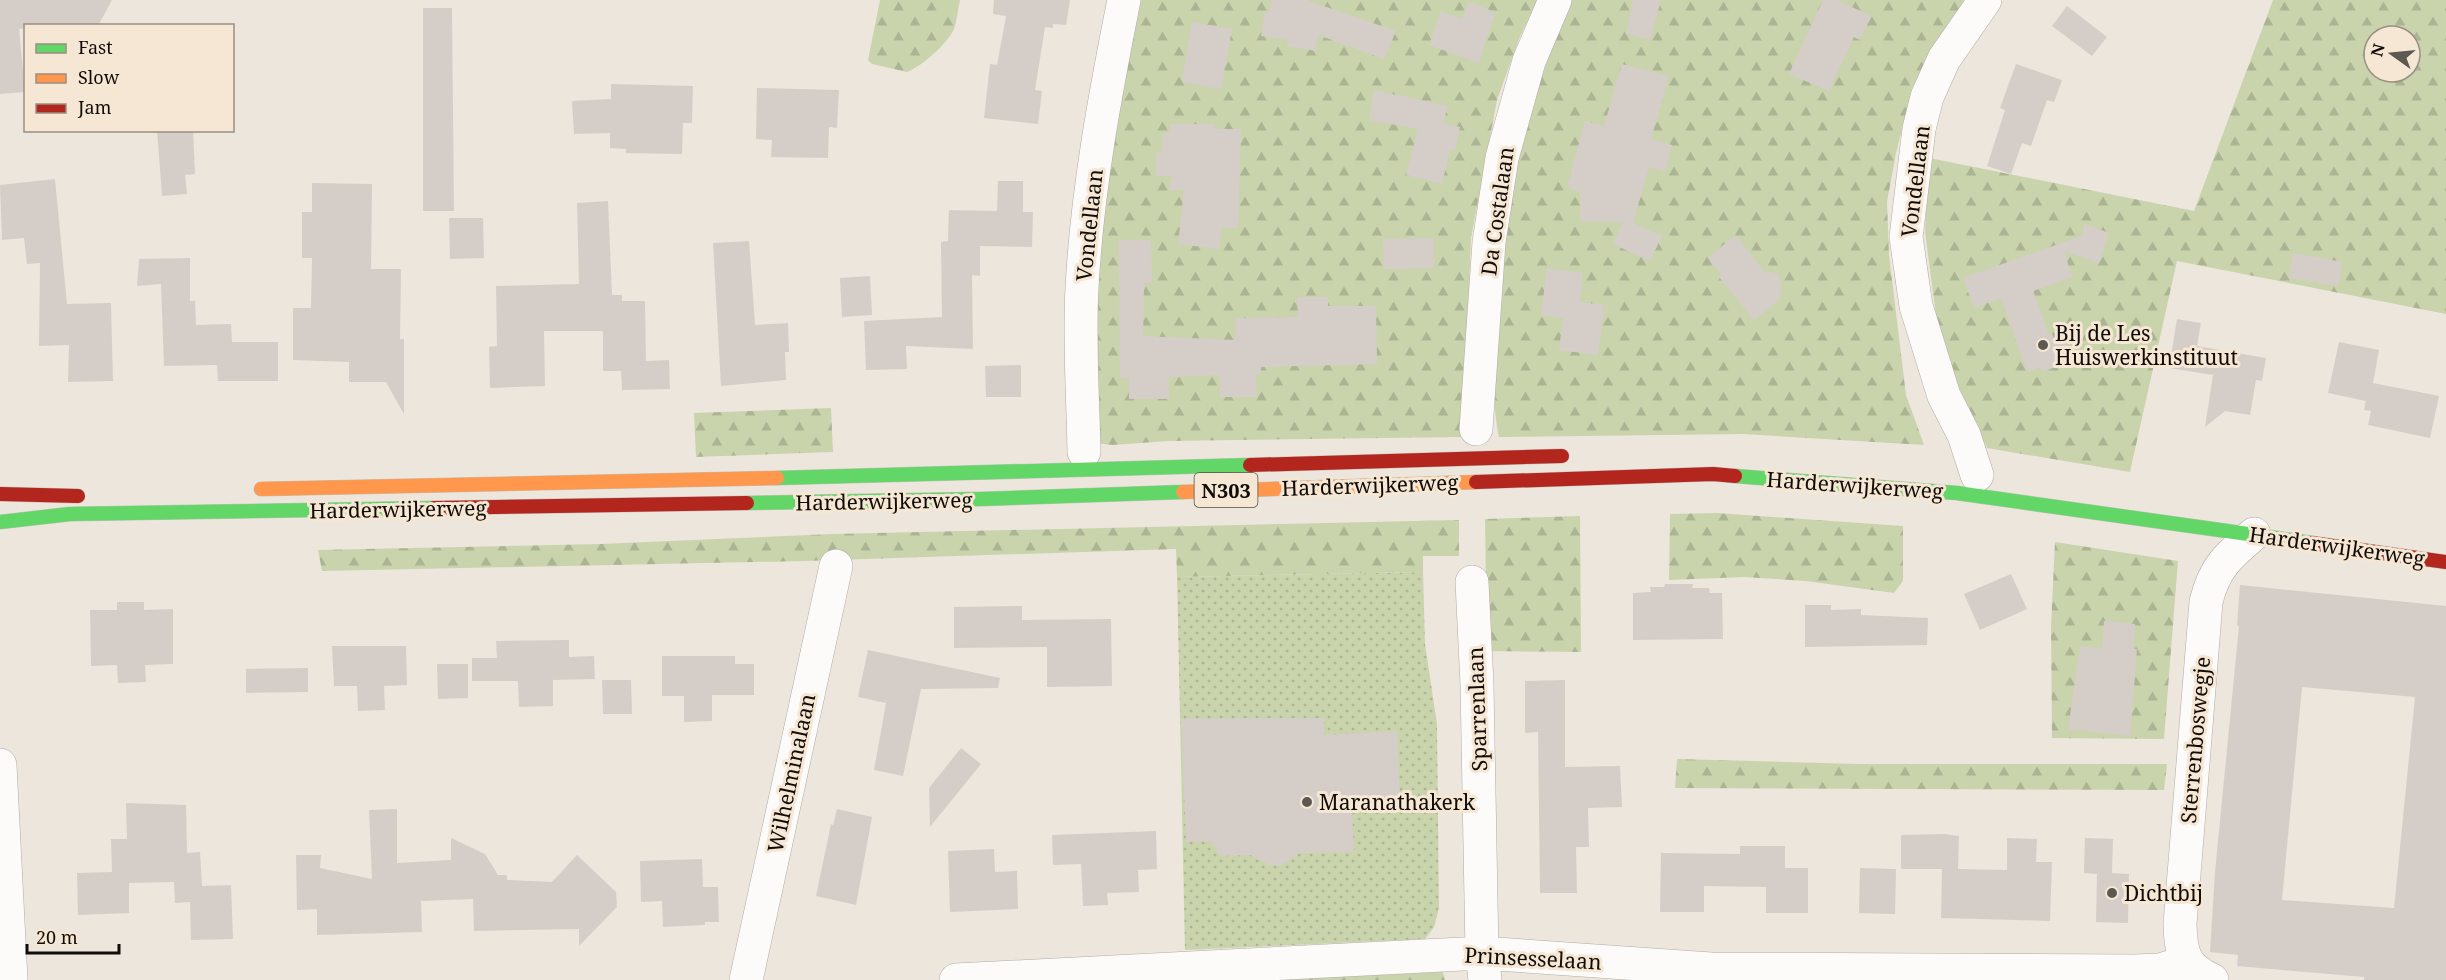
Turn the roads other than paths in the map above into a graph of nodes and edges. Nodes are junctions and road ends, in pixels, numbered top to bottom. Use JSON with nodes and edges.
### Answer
{"nodes":[{"id":1,"x":1124,"y":0,"type":"edge"},
{"id":2,"x":1555,"y":0,"type":"edge"},
{"id":3,"x":1985,"y":0,"type":"edge"},
{"id":4,"x":1476,"y":429,"type":"dead end"},
{"id":5,"x":1084,"y":452,"type":"dead end"},
{"id":6,"x":1575,"y":456,"type":"dead end"},
{"id":7,"x":1977,"y":476,"type":"dead end"},
{"id":8,"x":249,"y":489,"type":"dead end"},
{"id":9,"x":0,"y":494,"type":"edge"},
{"id":10,"x":95,"y":495,"type":"dead end"},
{"id":11,"x":0,"y":522,"type":"edge"},
{"id":12,"x":2254,"y":534,"type":"junction"},
{"id":13,"x":2446,"y":562,"type":"edge"},
{"id":14,"x":836,"y":566,"type":"dead end"},
{"id":15,"x":1472,"y":582,"type":"dead end"},
{"id":16,"x":0,"y":765,"type":"edge"},
{"id":17,"x":1484,"y":966,"type":"edge"},
{"id":18,"x":2199,"y":971,"type":"edge"},
{"id":19,"x":11,"y":980,"type":"edge"},
{"id":20,"x":746,"y":980,"type":"edge"},
{"id":21,"x":956,"y":980,"type":"edge"}],
"edges":[{"from":1,"to":5,"type":"street","name":"Vondellaan"},
{"from":2,"to":4,"type":"street","name":"Da Costalaan"},
{"from":3,"to":7,"type":"street","name":"Vondellaan"},
{"from":6,"to":8,"type":"main road","name":"Harderwijkerweg","number":"N303"},
{"from":9,"to":10,"type":"main road"},
{"from":11,"to":12,"type":"main road","name":"Harderwijkerweg","number":"N303"},
{"from":12,"to":13,"type":"main road","name":"Harderwijkerweg","number":"N303"},
{"from":12,"to":18,"type":"street","name":"Sterrenboswegje"},
{"from":14,"to":20,"type":"street","name":"Wilhelminalaan"},
{"from":15,"to":17,"type":"street","name":"Sparrenlaan"},
{"from":16,"to":19,"type":"street"},
{"from":17,"to":18,"type":"street","name":"Prinsesselaan"},
{"from":17,"to":21,"type":"street","name":"Prinsesselaan"}]}
